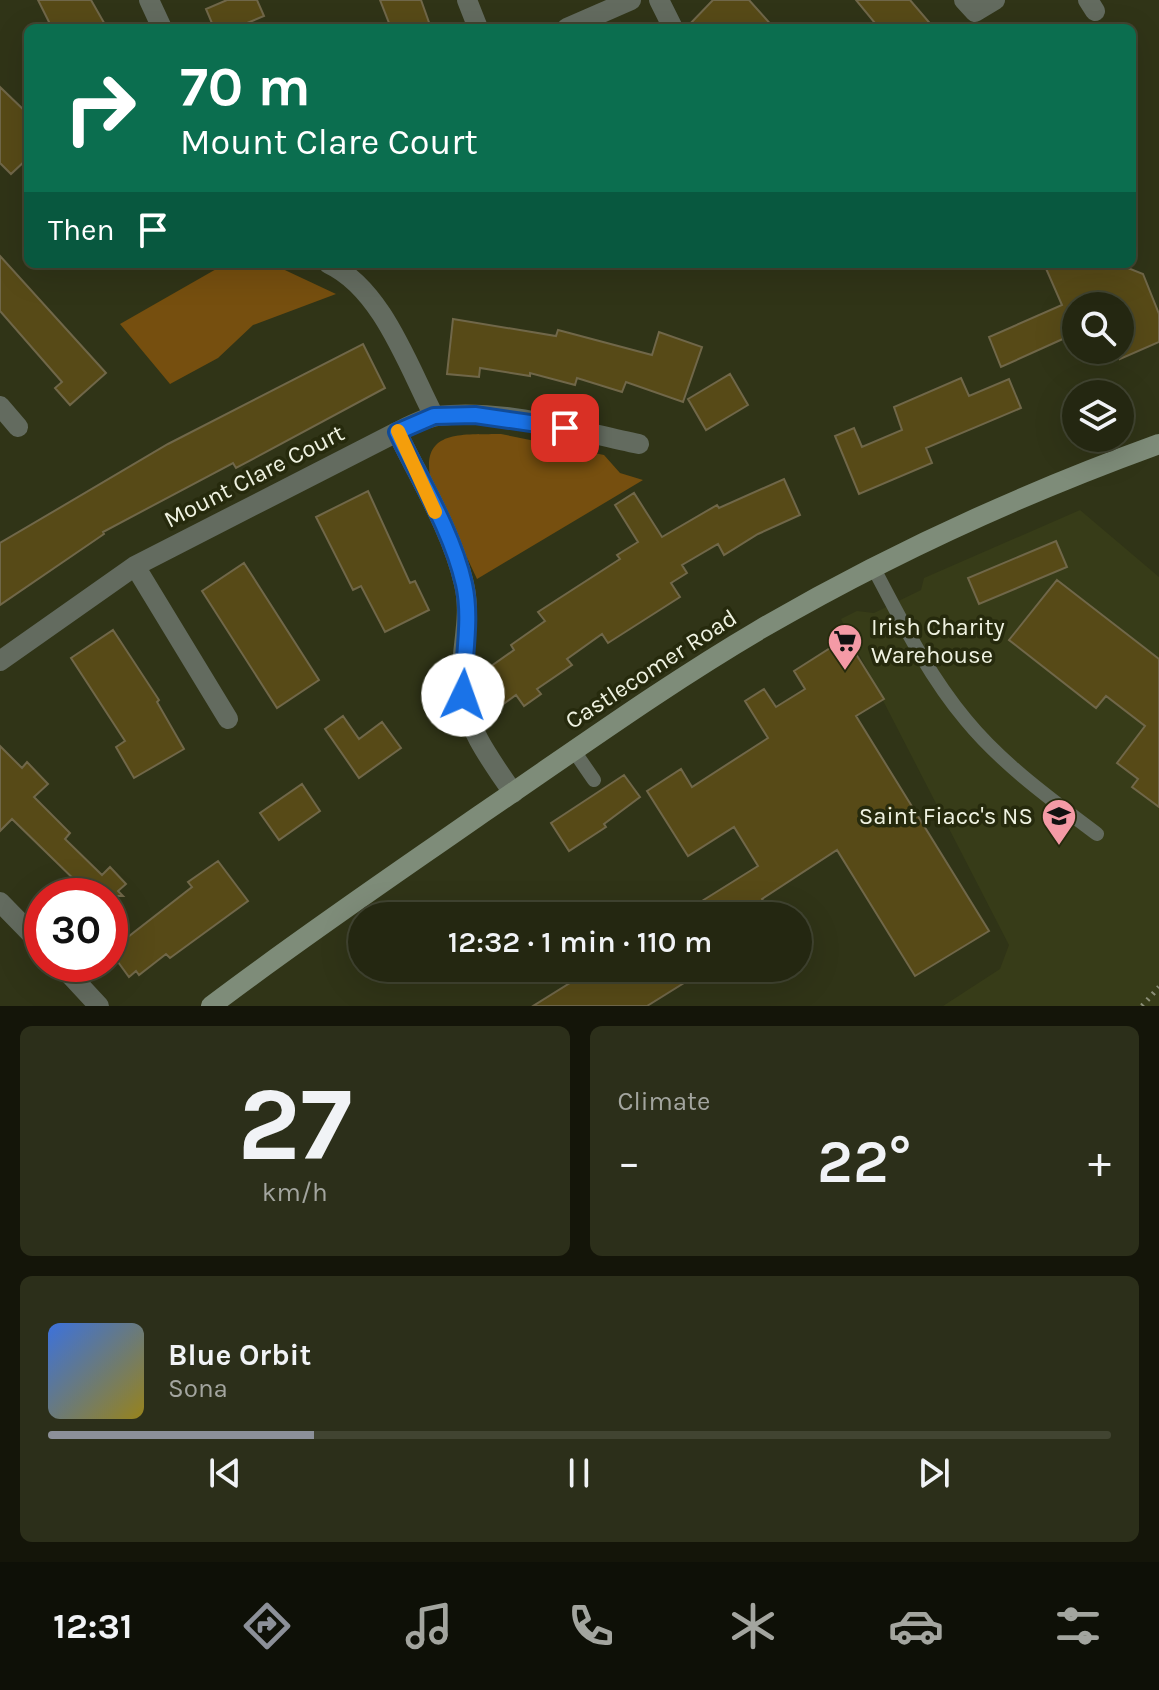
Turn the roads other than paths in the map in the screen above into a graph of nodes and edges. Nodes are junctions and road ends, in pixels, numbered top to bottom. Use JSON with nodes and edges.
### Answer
{"nodes":[{"id":1,"x":149,"y":0,"type":"edge"},
{"id":2,"x":467,"y":0,"type":"edge"},
{"id":3,"x":631,"y":0,"type":"edge"},
{"id":4,"x":659,"y":0,"type":"edge"},
{"id":5,"x":964,"y":0,"type":"edge"},
{"id":6,"x":995,"y":0,"type":"edge"},
{"id":7,"x":160,"y":24,"type":"edge"},
{"id":8,"x":476,"y":24,"type":"edge"},
{"id":9,"x":576,"y":24,"type":"edge"},
{"id":10,"x":671,"y":24,"type":"edge"},
{"id":11,"x":337,"y":268,"type":"edge"},
{"id":12,"x":0,"y":406,"type":"edge"},
{"id":13,"x":434,"y":416,"type":"junction"},
{"id":14,"x":18,"y":427,"type":"dead end"},
{"id":15,"x":397,"y":432,"type":"junction"},
{"id":16,"x":639,"y":444,"type":"dead end"},
{"id":17,"x":1159,"y":444,"type":"edge"},
{"id":18,"x":135,"y":566,"type":"junction"},
{"id":19,"x":873,"y":567,"type":"junction"},
{"id":20,"x":0,"y":661,"type":"edge"},
{"id":21,"x":228,"y":719,"type":"dead end"},
{"id":22,"x":574,"y":751,"type":"junction"},
{"id":23,"x":594,"y":780,"type":"dead end"},
{"id":24,"x":513,"y":793,"type":"junction"},
{"id":25,"x":1097,"y":834,"type":"dead end"},
{"id":26,"x":0,"y":902,"type":"edge"},
{"id":27,"x":24,"y":927,"type":"edge"},
{"id":28,"x":77,"y":982,"type":"edge"},
{"id":29,"x":99,"y":1006,"type":"edge"},
{"id":30,"x":211,"y":1006,"type":"edge"}],
"edges":[{"from":1,"to":7,"type":"street"},
{"from":2,"to":8,"type":"street"},
{"from":3,"to":9,"type":"street"},
{"from":4,"to":10,"type":"street"},
{"from":5,"to":6,"type":"street"},
{"from":11,"to":13,"type":"street"},
{"from":12,"to":14,"type":"street"},
{"from":13,"to":15,"type":"street","name":"Mount Clare Court"},
{"from":13,"to":16,"type":"street","name":"Mount Clare Court"},
{"from":15,"to":18,"type":"street","name":"Mount Clare Court"},
{"from":15,"to":24,"type":"street"},
{"from":17,"to":19,"type":"main road","name":"Castlecomer Road"},
{"from":18,"to":20,"type":"street","name":"Mount Clare Court"},
{"from":18,"to":21,"type":"street"},
{"from":19,"to":22,"type":"main road","name":"Castlecomer Road"},
{"from":19,"to":25,"type":"lane"},
{"from":22,"to":23,"type":"lane"},
{"from":22,"to":24,"type":"main road","name":"Castlecomer Road"},
{"from":24,"to":30,"type":"main road","name":"Castlecomer Road"},
{"from":26,"to":27,"type":"street"},
{"from":28,"to":29,"type":"street"}]}
